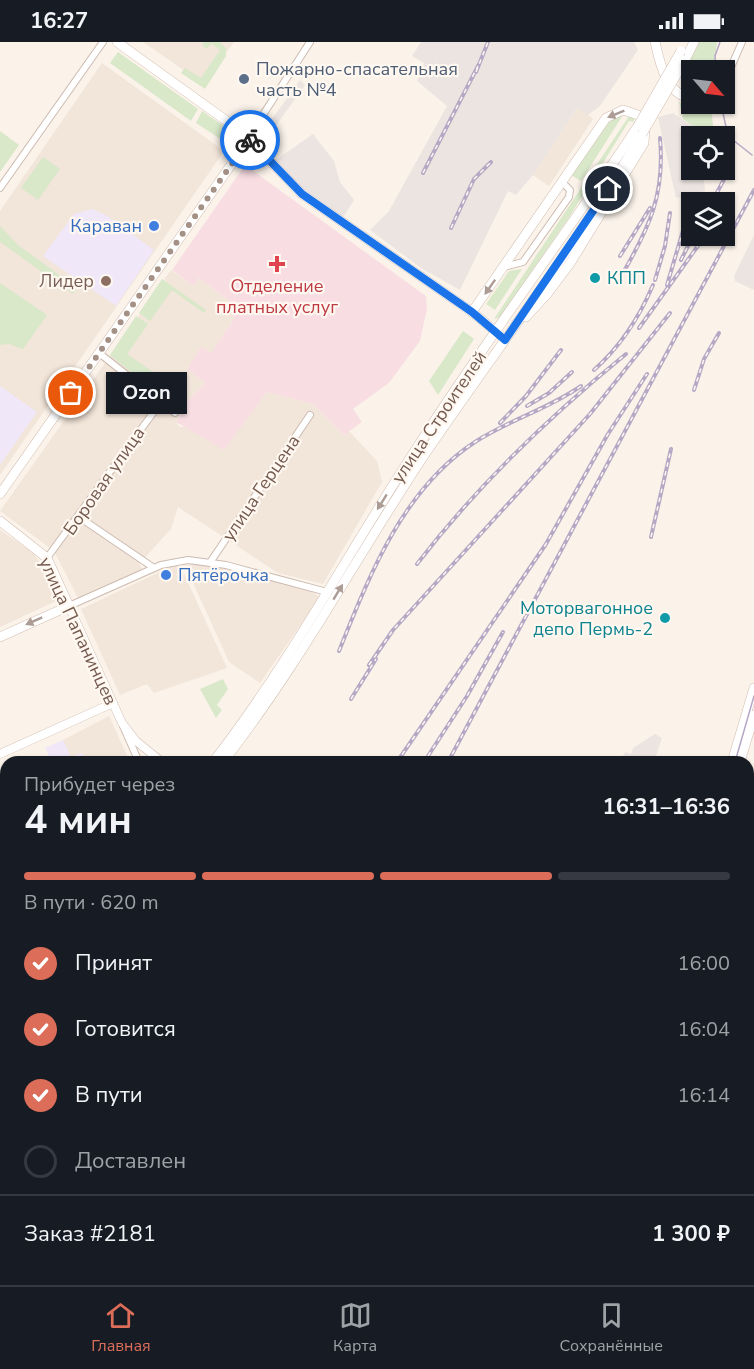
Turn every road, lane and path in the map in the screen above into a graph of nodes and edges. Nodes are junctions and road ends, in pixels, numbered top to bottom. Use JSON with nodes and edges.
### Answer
{"nodes":[{"id":1,"x":103,"y":42,"type":"edge"},
{"id":2,"x":117,"y":42,"type":"edge"},
{"id":3,"x":310,"y":42,"type":"edge"},
{"id":4,"x":655,"y":42,"type":"edge"},
{"id":5,"x":694,"y":42,"type":"edge"},
{"id":6,"x":742,"y":42,"type":"edge"},
{"id":7,"x":684,"y":51,"type":"edge"},
{"id":8,"x":734,"y":60,"type":"edge"},
{"id":9,"x":681,"y":95,"type":"edge"},
{"id":10,"x":640,"y":130,"type":"junction"},
{"id":11,"x":248,"y":138,"type":"junction"},
{"id":12,"x":562,"y":182,"type":"junction"},
{"id":13,"x":0,"y":188,"type":"edge"},
{"id":14,"x":504,"y":267,"type":"junction"},
{"id":15,"x":472,"y":312,"type":"junction"},
{"id":16,"x":516,"y":325,"type":"junction"},
{"id":17,"x":496,"y":331,"type":"junction"},
{"id":18,"x":505,"y":340,"type":"junction"},
{"id":19,"x":99,"y":353,"type":"junction"},
{"id":20,"x":160,"y":402,"type":"junction"},
{"id":21,"x":175,"y":413,"type":"dead end"},
{"id":22,"x":310,"y":415,"type":"dead end"},
{"id":23,"x":0,"y":494,"type":"edge"},
{"id":24,"x":78,"y":517,"type":"junction"},
{"id":25,"x":0,"y":521,"type":"edge"},
{"id":26,"x":47,"y":558,"type":"junction"},
{"id":27,"x":212,"y":561,"type":"junction"},
{"id":28,"x":154,"y":568,"type":"junction"},
{"id":29,"x":327,"y":592,"type":"junction"},
{"id":30,"x":69,"y":606,"type":"junction"},
{"id":31,"x":0,"y":637,"type":"edge"},
{"id":32,"x":754,"y":688,"type":"edge"},
{"id":33,"x":112,"y":703,"type":"junction"},
{"id":34,"x":754,"y":715,"type":"edge"},
{"id":35,"x":122,"y":723,"type":"junction"},
{"id":36,"x":145,"y":748,"type":"junction"},
{"id":37,"x":0,"y":754,"type":"edge"},
{"id":38,"x":136,"y":756,"type":"edge"},
{"id":39,"x":143,"y":756,"type":"edge"},
{"id":40,"x":154,"y":756,"type":"edge"},
{"id":41,"x":217,"y":756,"type":"edge"},
{"id":42,"x":227,"y":756,"type":"edge"},
{"id":43,"x":734,"y":756,"type":"edge"},
{"id":44,"x":742,"y":756,"type":"edge"}],
"edges":[{"from":1,"to":13,"type":"street"},
{"from":2,"to":11,"type":"main road"},
{"from":3,"to":11,"type":"street"},
{"from":4,"to":9,"type":"main road"},
{"from":5,"to":7,"type":"main road","name":"улица Строителей"},
{"from":6,"to":8,"type":"street"},
{"from":7,"to":10,"type":"main road","name":"улица Строителей","bridge":true},
{"from":10,"to":16,"type":"main road","name":"улица Строителей"},
{"from":10,"to":17,"type":"main road","name":"улица Строителей"},
{"from":11,"to":15,"type":"main road"},
{"from":11,"to":19,"type":"main road"},
{"from":12,"to":14,"type":"main road"},
{"from":12,"to":14,"type":"street"},
{"from":16,"to":12,"type":"main road","one_way":true},
{"from":14,"to":15,"type":"main road","one_way":true},
{"from":15,"to":17,"type":"main road"},
{"from":16,"to":18,"type":"main road","name":"улица Строителей"},
{"from":17,"to":18,"type":"main road"},
{"from":17,"to":29,"type":"main road","name":"улица Строителей","one_way":true},
{"from":42,"to":18,"type":"main road","name":"улица Строителей","one_way":true},
{"from":19,"to":20,"type":"street"},
{"from":19,"to":23,"type":"main road"},
{"from":20,"to":21,"type":"street"},
{"from":20,"to":24,"type":"street","name":"Боровая улица"},
{"from":22,"to":27,"type":"street","name":"улица Герцена"},
{"from":24,"to":26,"type":"street","name":"Боровая улица"},
{"from":24,"to":28,"type":"street"},
{"from":25,"to":26,"type":"main road","name":"улица Папанинцев"},
{"from":26,"to":30,"type":"main road","name":"улица Папанинцев"},
{"from":27,"to":28,"type":"street"},
{"from":27,"to":29,"type":"street"},
{"from":28,"to":30,"type":"street"},
{"from":29,"to":41,"type":"main road","name":"улица Строителей"},
{"from":30,"to":31,"type":"main road","one_way":true},
{"from":30,"to":33,"type":"street","name":"улица Папанинцев"},
{"from":32,"to":43,"type":"main road"},
{"from":33,"to":35,"type":"street","name":"улица Папанинцев"},
{"from":33,"to":37,"type":"street"},
{"from":34,"to":44,"type":"main road"},
{"from":35,"to":36,"type":"street","name":"улица Папанинцев"},
{"from":35,"to":38,"type":"street","name":"улица Папанинцев"},
{"from":36,"to":39,"type":"street","name":"улица Папанинцев"},
{"from":36,"to":40,"type":"street","name":"улица Папанинцев"}]}
